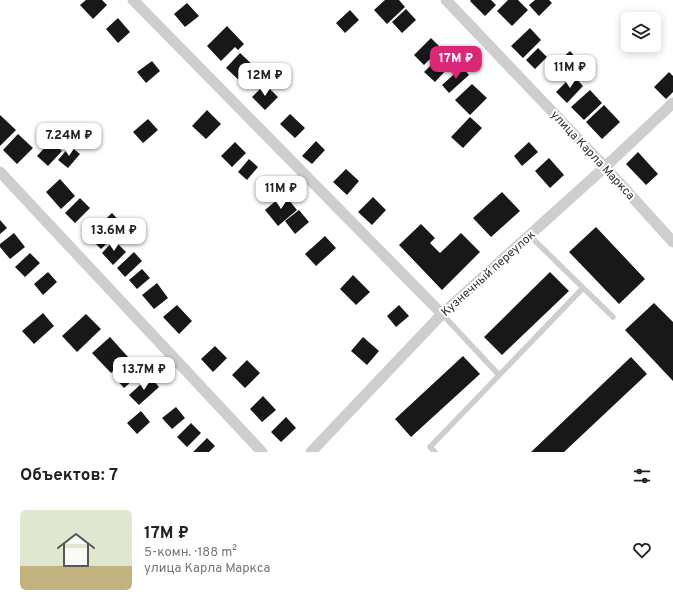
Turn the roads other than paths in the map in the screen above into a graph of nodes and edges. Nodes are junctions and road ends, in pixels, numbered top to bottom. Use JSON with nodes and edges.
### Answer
{"nodes":[{"id":1,"x":133,"y":0,"type":"edge"},
{"id":2,"x":446,"y":0,"type":"edge"},
{"id":3,"x":673,"y":103,"type":"edge"},
{"id":4,"x":605,"y":167,"type":"junction"},
{"id":5,"x":0,"y":172,"type":"edge"},
{"id":6,"x":529,"y":235,"type":"junction"},
{"id":7,"x":673,"y":242,"type":"edge"},
{"id":8,"x":583,"y":288,"type":"junction"},
{"id":9,"x":442,"y":314,"type":"junction"},
{"id":10,"x":613,"y":316,"type":"dead end"},
{"id":11,"x":499,"y":375,"type":"junction"},
{"id":12,"x":262,"y":452,"type":"edge"},
{"id":13,"x":311,"y":452,"type":"edge"},
{"id":14,"x":435,"y":452,"type":"edge"}],
"edges":[{"from":1,"to":9,"type":"street"},
{"from":2,"to":4,"type":"street","name":"улица Карла Маркса"},
{"from":3,"to":4,"type":"street","name":"Кузнечный переулок"},
{"from":4,"to":6,"type":"street","name":"Кузнечный переулок"},
{"from":4,"to":7,"type":"street","name":"улица Карла Маркса"},
{"from":5,"to":12,"type":"street"},
{"from":6,"to":8,"type":"lane"},
{"from":6,"to":9,"type":"street","name":"Кузнечный переулок"},
{"from":8,"to":10,"type":"lane"},
{"from":8,"to":11,"type":"lane"},
{"from":9,"to":11,"type":"lane"},
{"from":9,"to":13,"type":"street","name":"Кузнечный переулок"},
{"from":11,"to":14,"type":"lane"}]}
